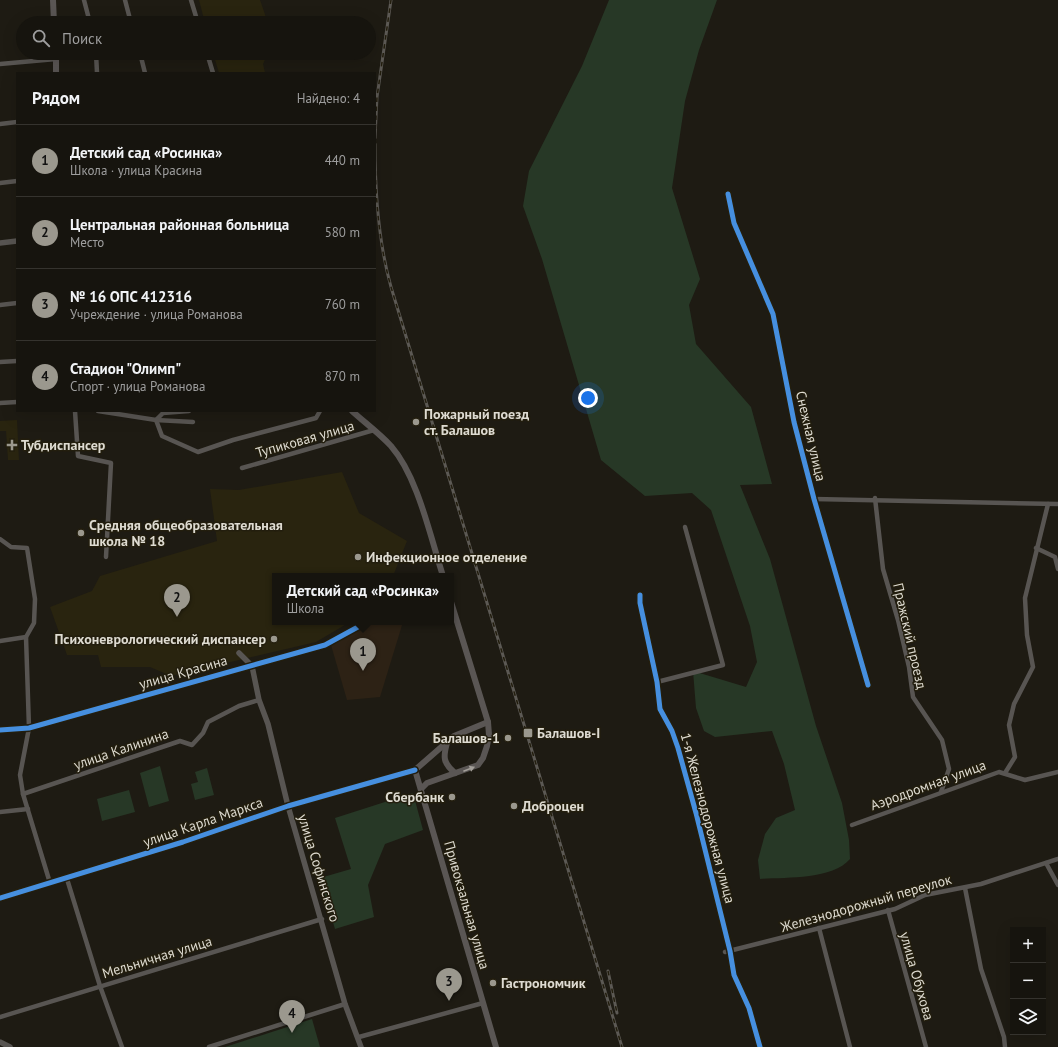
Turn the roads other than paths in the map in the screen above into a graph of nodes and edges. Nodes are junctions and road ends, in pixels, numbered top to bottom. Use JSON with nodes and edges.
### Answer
{"nodes":[{"id":1,"x":53,"y":0,"type":"edge"},
{"id":2,"x":84,"y":0,"type":"edge"},
{"id":3,"x":125,"y":0,"type":"edge"},
{"id":4,"x":192,"y":0,"type":"edge"},
{"id":5,"x":54,"y":16,"type":"edge"},
{"id":6,"x":88,"y":16,"type":"edge"},
{"id":7,"x":129,"y":16,"type":"edge"},
{"id":8,"x":196,"y":16,"type":"edge"},
{"id":9,"x":28,"y":60,"type":"edge"},
{"id":10,"x":56,"y":60,"type":"edge"},
{"id":11,"x":96,"y":60,"type":"edge"},
{"id":12,"x":142,"y":60,"type":"edge"},
{"id":13,"x":209,"y":60,"type":"edge"},
{"id":14,"x":0,"y":64,"type":"edge"},
{"id":15,"x":56,"y":72,"type":"edge"},
{"id":16,"x":97,"y":72,"type":"edge"},
{"id":17,"x":145,"y":72,"type":"edge"},
{"id":18,"x":213,"y":72,"type":"edge"},
{"id":19,"x":16,"y":122,"type":"edge"},
{"id":20,"x":0,"y":124,"type":"edge"},
{"id":21,"x":16,"y":181,"type":"edge"},
{"id":22,"x":0,"y":183,"type":"edge"},
{"id":23,"x":728,"y":194,"type":"dead end"},
{"id":24,"x":16,"y":241,"type":"edge"},
{"id":25,"x":0,"y":243,"type":"edge"},
{"id":26,"x":16,"y":304,"type":"edge"},
{"id":27,"x":0,"y":305,"type":"edge"},
{"id":28,"x":16,"y":361,"type":"edge"},
{"id":29,"x":0,"y":362,"type":"edge"},
{"id":30,"x":16,"y":402,"type":"edge"},
{"id":31,"x":0,"y":403,"type":"edge"},
{"id":32,"x":75,"y":412,"type":"edge"},
{"id":33,"x":104,"y":412,"type":"edge"},
{"id":34,"x":176,"y":412,"type":"edge"},
{"id":35,"x":319,"y":412,"type":"edge"},
{"id":36,"x":353,"y":412,"type":"edge"},
{"id":37,"x":156,"y":420,"type":"junction"},
{"id":38,"x":193,"y":422,"type":"dead end"},
{"id":39,"x":374,"y":430,"type":"junction"},
{"id":40,"x":242,"y":468,"type":"dead end"},
{"id":41,"x":814,"y":499,"type":"junction"},
{"id":42,"x":875,"y":499,"type":"junction"},
{"id":43,"x":1048,"y":504,"type":"junction"},
{"id":44,"x":1058,"y":504,"type":"edge"},
{"id":45,"x":685,"y":527,"type":"dead end"},
{"id":46,"x":0,"y":539,"type":"edge"},
{"id":47,"x":1036,"y":548,"type":"junction"},
{"id":48,"x":106,"y":557,"type":"dead end"},
{"id":49,"x":1058,"y":569,"type":"edge"},
{"id":50,"x":442,"y":573,"type":"edge"},
{"id":51,"x":640,"y":595,"type":"dead end"},
{"id":52,"x":454,"y":612,"type":"edge"},
{"id":53,"x":362,"y":625,"type":"edge"},
{"id":54,"x":26,"y":637,"type":"junction"},
{"id":55,"x":0,"y":641,"type":"edge"},
{"id":56,"x":239,"y":653,"type":"dead end"},
{"id":57,"x":252,"y":666,"type":"junction"},
{"id":58,"x":657,"y":682,"type":"junction"},
{"id":59,"x":868,"y":685,"type":"dead end"},
{"id":60,"x":258,"y":700,"type":"junction"},
{"id":61,"x":488,"y":722,"type":"junction"},
{"id":62,"x":29,"y":728,"type":"junction"},
{"id":63,"x":0,"y":730,"type":"edge"},
{"id":64,"x":447,"y":743,"type":"junction"},
{"id":65,"x":415,"y":770,"type":"junction"},
{"id":66,"x":1058,"y":772,"type":"edge"},
{"id":67,"x":455,"y":773,"type":"junction"},
{"id":68,"x":1005,"y":773,"type":"junction"},
{"id":69,"x":421,"y":789,"type":"junction"},
{"id":70,"x":941,"y":792,"type":"junction"},
{"id":71,"x":23,"y":794,"type":"junction"},
{"id":72,"x":288,"y":806,"type":"junction"},
{"id":73,"x":28,"y":809,"type":"junction"},
{"id":74,"x":0,"y":812,"type":"edge"},
{"id":75,"x":852,"y":824,"type":"dead end"},
{"id":76,"x":1058,"y":859,"type":"edge"},
{"id":77,"x":1046,"y":863,"type":"junction"},
{"id":78,"x":67,"y":879,"type":"junction"},
{"id":79,"x":50,"y":883,"type":"junction"},
{"id":80,"x":1058,"y":885,"type":"edge"},
{"id":81,"x":965,"y":888,"type":"junction"},
{"id":82,"x":0,"y":898,"type":"edge"},
{"id":83,"x":888,"y":910,"type":"junction"},
{"id":84,"x":322,"y":920,"type":"junction"},
{"id":85,"x":819,"y":928,"type":"junction"},
{"id":86,"x":728,"y":951,"type":"junction"},
{"id":87,"x":100,"y":986,"type":"junction"},
{"id":88,"x":483,"y":1003,"type":"junction"},
{"id":89,"x":345,"y":1004,"type":"junction"},
{"id":90,"x":0,"y":1017,"type":"edge"},
{"id":91,"x":359,"y":1037,"type":"junction"},
{"id":92,"x":0,"y":1042,"type":"edge"},
{"id":93,"x":10,"y":1047,"type":"edge"},
{"id":94,"x":122,"y":1047,"type":"edge"},
{"id":95,"x":209,"y":1047,"type":"edge"},
{"id":96,"x":362,"y":1047,"type":"edge"},
{"id":97,"x":496,"y":1047,"type":"edge"},
{"id":98,"x":760,"y":1047,"type":"edge"},
{"id":99,"x":850,"y":1047,"type":"edge"},
{"id":100,"x":926,"y":1047,"type":"edge"},
{"id":101,"x":1005,"y":1047,"type":"edge"}],
"edges":[{"from":1,"to":5,"type":"main road"},
{"from":2,"to":6,"type":"street"},
{"from":3,"to":7,"type":"street"},
{"from":4,"to":8,"type":"street"},
{"from":9,"to":14,"type":"street"},
{"from":10,"to":15,"type":"main road"},
{"from":11,"to":16,"type":"street"},
{"from":12,"to":17,"type":"street"},
{"from":13,"to":18,"type":"street"},
{"from":19,"to":20,"type":"street"},
{"from":21,"to":22,"type":"street"},
{"from":23,"to":41,"type":"street","name":"Снежная улица"},
{"from":24,"to":25,"type":"street"},
{"from":26,"to":27,"type":"street"},
{"from":28,"to":29,"type":"street"},
{"from":30,"to":31,"type":"street"},
{"from":32,"to":48,"type":"street"},
{"from":33,"to":37,"type":"street"},
{"from":34,"to":37,"type":"street"},
{"from":35,"to":37,"type":"street"},
{"from":36,"to":39,"type":"main road"},
{"from":37,"to":38,"type":"street"},
{"from":39,"to":40,"type":"street","name":"Тупиковая улица"},
{"from":39,"to":50,"type":"main road"},
{"from":41,"to":42,"type":"street"},
{"from":41,"to":59,"type":"street","name":"Снежная улица"},
{"from":42,"to":43,"type":"street"},
{"from":42,"to":70,"type":"street","name":"Пражский проезд"},
{"from":43,"to":44,"type":"street"},
{"from":43,"to":47,"type":"street"},
{"from":45,"to":58,"type":"street"},
{"from":46,"to":54,"type":"street"},
{"from":47,"to":49,"type":"street"},
{"from":47,"to":68,"type":"street"},
{"from":51,"to":58,"type":"street","name":"1-я Железнодорожная улица"},
{"from":52,"to":61,"type":"main road"},
{"from":53,"to":57,"type":"street","name":"улица Красина"},
{"from":54,"to":55,"type":"street"},
{"from":54,"to":62,"type":"street"},
{"from":56,"to":57,"type":"street"},
{"from":57,"to":60,"type":"street","name":"улица Софинского"},
{"from":57,"to":62,"type":"street","name":"улица Красина"},
{"from":58,"to":86,"type":"street","name":"1-я Железнодорожная улица"},
{"from":60,"to":71,"type":"street","name":"улица Калинина"},
{"from":60,"to":72,"type":"street","name":"улица Софинского"},
{"from":61,"to":64,"type":"main road"},
{"from":67,"to":61,"type":"main road","one_way":true},
{"from":62,"to":63,"type":"street","name":"улица Красина"},
{"from":62,"to":71,"type":"street"},
{"from":64,"to":65,"type":"main road"},
{"from":64,"to":67,"type":"main road"},
{"from":65,"to":69,"type":"main road","name":"Привокзальная улица"},
{"from":65,"to":72,"type":"street","name":"улица Карла Маркса"},
{"from":66,"to":68,"type":"street","name":"Аэродромная улица"},
{"from":67,"to":69,"type":"main road"},
{"from":68,"to":70,"type":"street","name":"Аэродромная улица"},
{"from":69,"to":88,"type":"main road","name":"Привокзальная улица"},
{"from":70,"to":75,"type":"street","name":"Аэродромная улица"},
{"from":71,"to":73,"type":"street"},
{"from":72,"to":78,"type":"street","name":"улица Карла Маркса"},
{"from":72,"to":84,"type":"street","name":"улица Софинского"},
{"from":73,"to":74,"type":"street"},
{"from":73,"to":79,"type":"street"},
{"from":76,"to":77,"type":"street","name":"Железнодорожный переулок"},
{"from":77,"to":80,"type":"street"},
{"from":77,"to":81,"type":"street","name":"Железнодорожный переулок"},
{"from":78,"to":79,"type":"street","name":"улица Карла Маркса"},
{"from":78,"to":87,"type":"street"},
{"from":79,"to":82,"type":"street","name":"улица Карла Маркса"},
{"from":81,"to":83,"type":"street","name":"Железнодорожный переулок"},
{"from":81,"to":101,"type":"street"},
{"from":83,"to":85,"type":"street","name":"Железнодорожный переулок"},
{"from":83,"to":100,"type":"street","name":"улица Обухова"},
{"from":84,"to":87,"type":"street","name":"Мельничная улица"},
{"from":84,"to":89,"type":"street","name":"улица Софинского"},
{"from":85,"to":86,"type":"street","name":"Железнодорожный переулок"},
{"from":85,"to":99,"type":"street"},
{"from":86,"to":98,"type":"street","name":"1-я Железнодорожная улица"},
{"from":87,"to":90,"type":"street","name":"Мельничная улица"},
{"from":87,"to":94,"type":"street"},
{"from":88,"to":91,"type":"street"},
{"from":88,"to":97,"type":"main road","name":"Привокзальная улица"},
{"from":89,"to":91,"type":"street","name":"улица Софинского"},
{"from":89,"to":95,"type":"street"},
{"from":91,"to":96,"type":"street","name":"улица Софинского"},
{"from":92,"to":93,"type":"street"}]}
